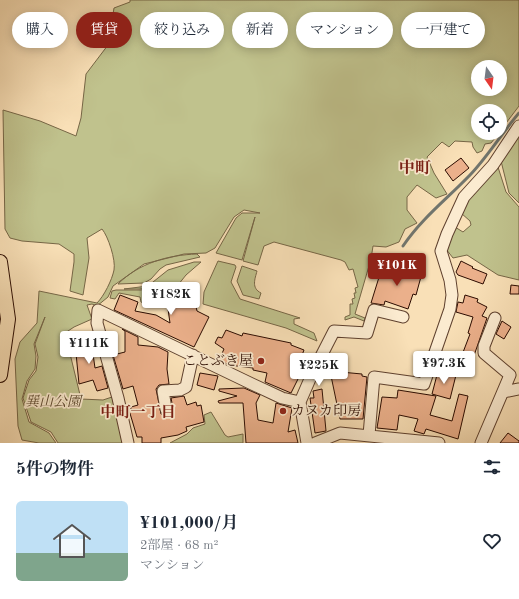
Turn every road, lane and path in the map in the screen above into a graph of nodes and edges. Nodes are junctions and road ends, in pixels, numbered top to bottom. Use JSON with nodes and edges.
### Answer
{"nodes":[{"id":1,"x":519,"y":126,"type":"edge"},
{"id":2,"x":0,"y":262,"type":"edge"},
{"id":3,"x":2,"y":295,"type":"edge"},
{"id":4,"x":403,"y":317,"type":"dead end"},
{"id":5,"x":495,"y":318,"type":"dead end"},
{"id":6,"x":193,"y":355,"type":"junction"},
{"id":7,"x":0,"y":374,"type":"edge"},
{"id":8,"x":519,"y":389,"type":"edge"},
{"id":9,"x":503,"y":392,"type":"junction"},
{"id":10,"x":300,"y":402,"type":"junction"},
{"id":11,"x":166,"y":409,"type":"dead end"},
{"id":12,"x":369,"y":435,"type":"junction"},
{"id":13,"x":128,"y":443,"type":"edge"},
{"id":14,"x":307,"y":443,"type":"edge"},
{"id":15,"x":315,"y":443,"type":"edge"},
{"id":16,"x":439,"y":443,"type":"edge"},
{"id":17,"x":481,"y":443,"type":"edge"}],
"edges":[{"from":1,"to":12,"type":"street"},
{"from":2,"to":3,"type":"main road"},
{"from":3,"to":7,"type":"main road"},
{"from":4,"to":10,"type":"street"},
{"from":5,"to":9,"type":"street"},
{"from":6,"to":10,"type":"street"},
{"from":6,"to":11,"type":"street"},
{"from":6,"to":13,"type":"street"},
{"from":8,"to":9,"type":"street"},
{"from":9,"to":17,"type":"street"},
{"from":10,"to":14,"type":"street"},
{"from":12,"to":15,"type":"street"},
{"from":12,"to":16,"type":"street"}]}
